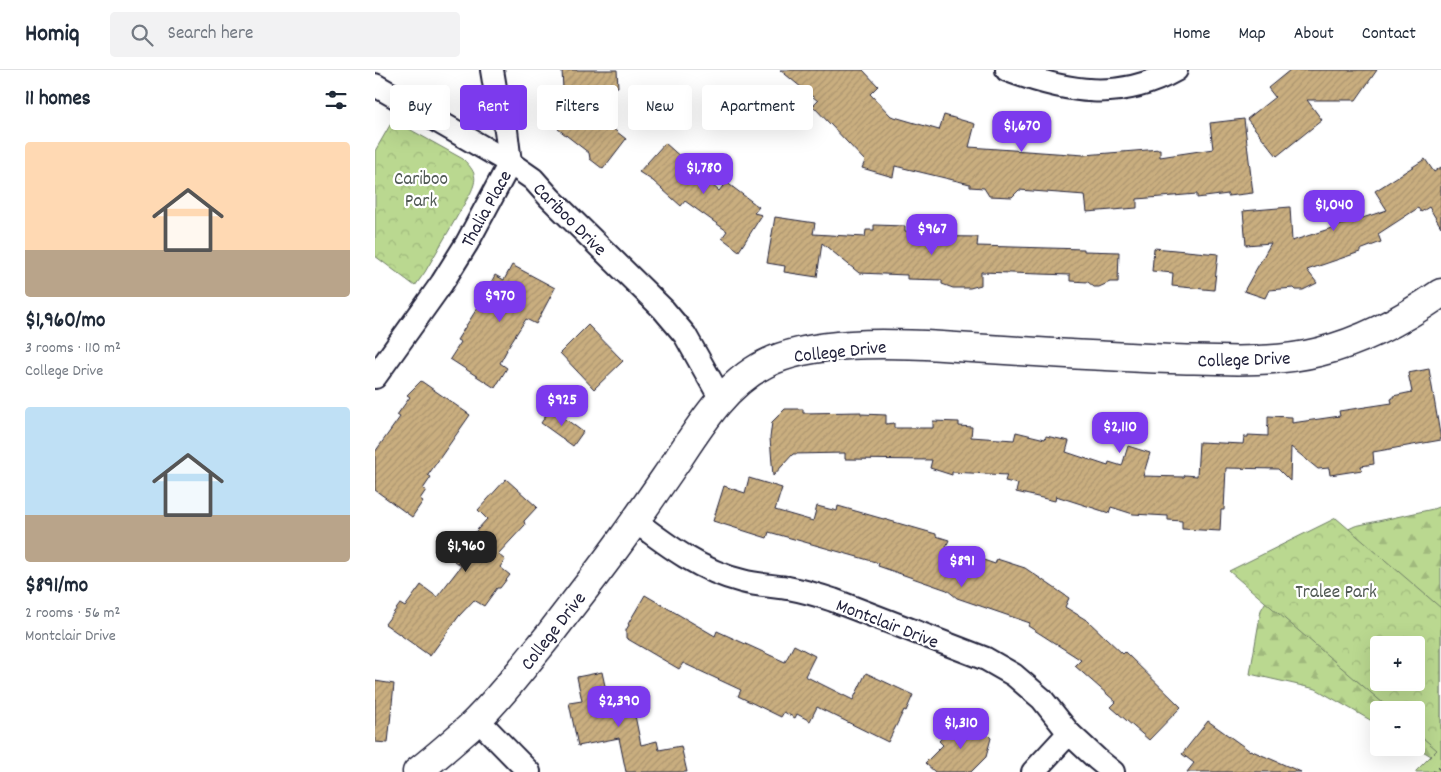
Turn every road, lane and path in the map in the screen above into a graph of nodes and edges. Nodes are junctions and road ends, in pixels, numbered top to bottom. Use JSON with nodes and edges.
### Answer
{"nodes":[{"id":1,"x":493,"y":70,"type":"edge"},
{"id":2,"x":1007,"y":70,"type":"edge"},
{"id":3,"x":1176,"y":70,"type":"edge"},
{"id":4,"x":375,"y":85,"type":"edge"},
{"id":5,"x":510,"y":163,"type":"junction"},
{"id":6,"x":1441,"y":293,"type":"edge"},
{"id":7,"x":375,"y":377,"type":"edge"},
{"id":8,"x":721,"y":399,"type":"junction"},
{"id":9,"x":635,"y":521,"type":"junction"},
{"id":10,"x":477,"y":719,"type":"junction"},
{"id":11,"x":1069,"y":733,"type":"junction"},
{"id":12,"x":1441,"y":766,"type":"edge"},
{"id":13,"x":417,"y":772,"type":"edge"},
{"id":14,"x":529,"y":772,"type":"edge"},
{"id":15,"x":1033,"y":772,"type":"edge"},
{"id":16,"x":1113,"y":772,"type":"edge"},
{"id":17,"x":1434,"y":772,"type":"edge"}],
"edges":[{"from":1,"to":5,"type":"street"},
{"from":2,"to":3,"type":"street"},
{"from":4,"to":5,"type":"street","name":"Cariboo Drive"},
{"from":5,"to":7,"type":"street","name":"Thalia Place"},
{"from":5,"to":8,"type":"street","name":"Cariboo Drive"},
{"from":6,"to":8,"type":"street","name":"College Drive"},
{"from":8,"to":9,"type":"street","name":"College Drive"},
{"from":9,"to":10,"type":"street","name":"College Drive"},
{"from":9,"to":11,"type":"street","name":"Montclair Drive"},
{"from":10,"to":13,"type":"street","name":"College Drive"},
{"from":10,"to":14,"type":"street"},
{"from":11,"to":15,"type":"street"},
{"from":11,"to":16,"type":"street","name":"Montclair Drive"},
{"from":12,"to":17,"type":"path"}]}
